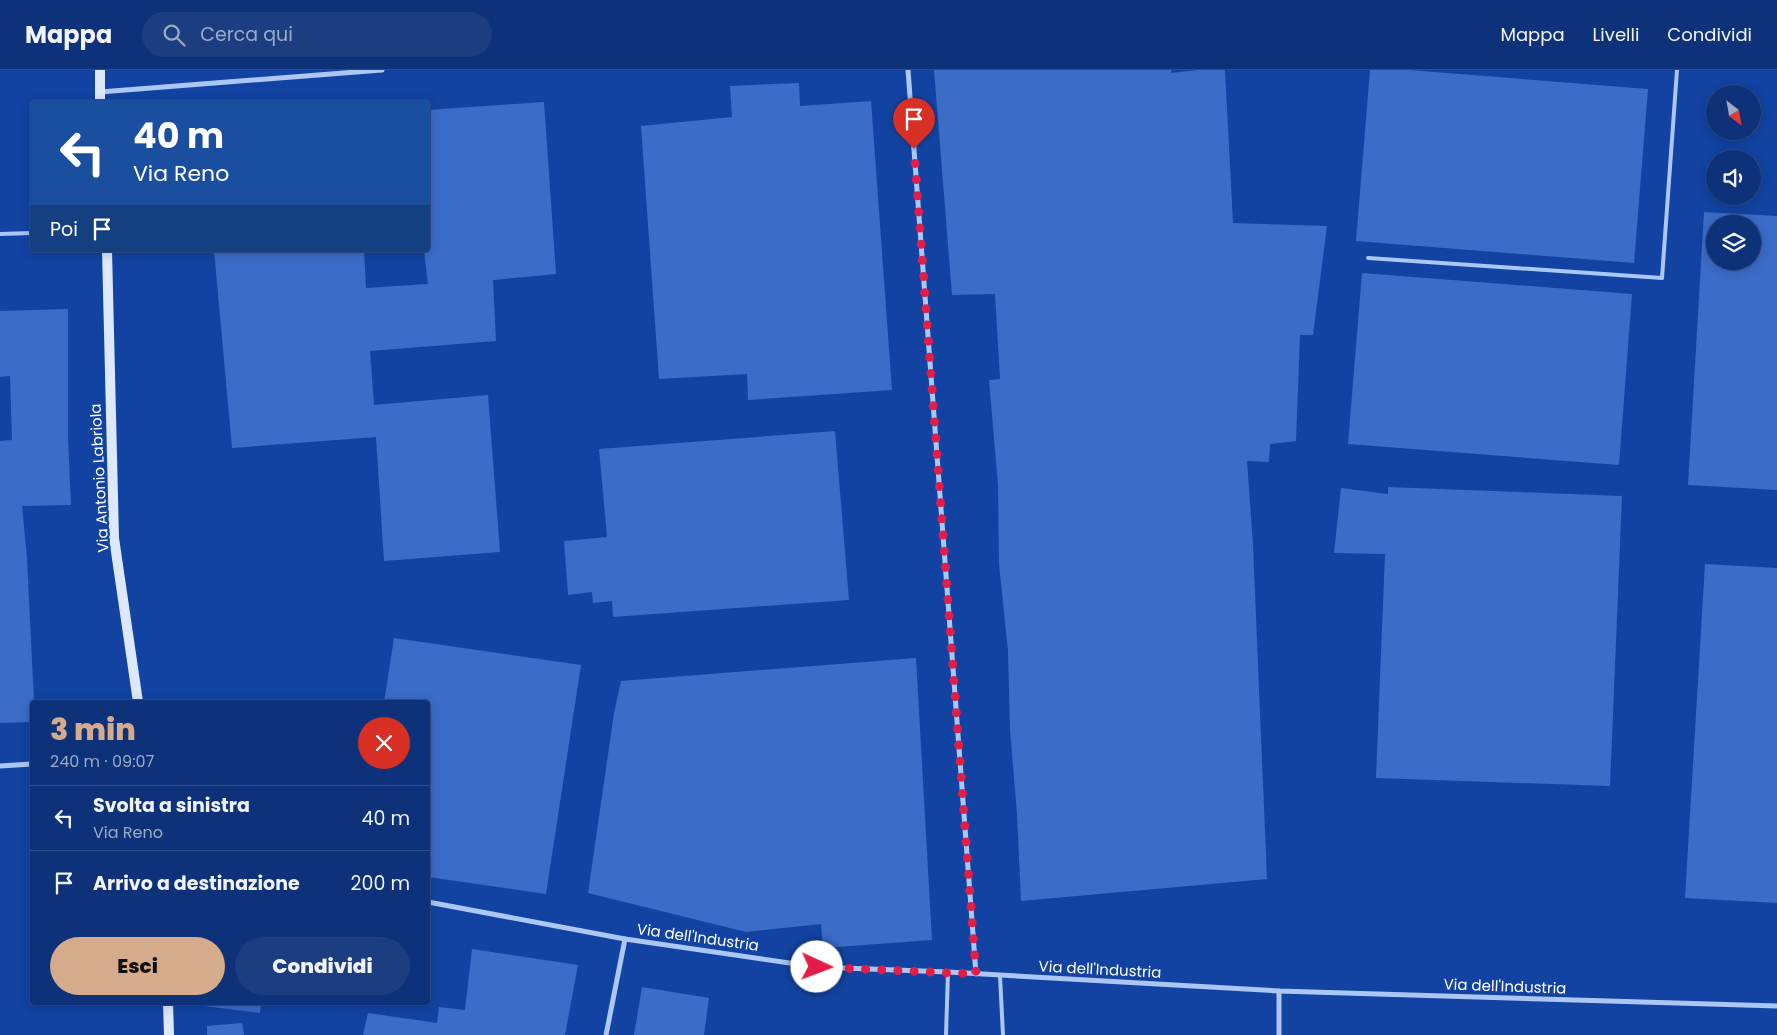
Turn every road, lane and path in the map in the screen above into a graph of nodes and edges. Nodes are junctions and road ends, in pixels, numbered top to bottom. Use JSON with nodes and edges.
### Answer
{"nodes":[{"id":1,"x":100,"y":70,"type":"edge"},
{"id":2,"x":382,"y":70,"type":"edge"},
{"id":3,"x":908,"y":70,"type":"edge"},
{"id":4,"x":1677,"y":70,"type":"edge"},
{"id":5,"x":100,"y":92,"type":"junction"},
{"id":6,"x":100,"y":100,"type":"edge"},
{"id":7,"x":30,"y":233,"type":"edge"},
{"id":8,"x":0,"y":234,"type":"edge"},
{"id":9,"x":107,"y":252,"type":"edge"},
{"id":10,"x":1368,"y":258,"type":"dead end"},
{"id":11,"x":138,"y":700,"type":"edge"},
{"id":12,"x":30,"y":764,"type":"edge"},
{"id":13,"x":0,"y":766,"type":"edge"},
{"id":14,"x":430,"y":902,"type":"edge"},
{"id":15,"x":625,"y":939,"type":"junction"},
{"id":16,"x":948,"y":972,"type":"junction"},
{"id":17,"x":976,"y":974,"type":"junction"},
{"id":18,"x":1000,"y":976,"type":"junction"},
{"id":19,"x":1279,"y":991,"type":"junction"},
{"id":20,"x":168,"y":1005,"type":"edge"},
{"id":21,"x":1777,"y":1006,"type":"edge"},
{"id":22,"x":169,"y":1035,"type":"edge"},
{"id":23,"x":606,"y":1035,"type":"edge"},
{"id":24,"x":946,"y":1035,"type":"edge"},
{"id":25,"x":1002,"y":1035,"type":"edge"},
{"id":26,"x":1279,"y":1035,"type":"edge"}],
"edges":[{"from":1,"to":5,"type":"street"},
{"from":2,"to":5,"type":"street"},
{"from":3,"to":17,"type":"street"},
{"from":4,"to":10,"type":"lane"},
{"from":5,"to":6,"type":"street"},
{"from":7,"to":8,"type":"lane"},
{"from":9,"to":11,"type":"street","name":"Via Antonio Labriola"},
{"from":12,"to":13,"type":"street"},
{"from":14,"to":15,"type":"street","name":"Via dell'Industria"},
{"from":15,"to":16,"type":"street","name":"Via dell'Industria"},
{"from":15,"to":23,"type":"street"},
{"from":16,"to":17,"type":"street","name":"Via dell'Industria"},
{"from":16,"to":24,"type":"lane"},
{"from":17,"to":18,"type":"street","name":"Via dell'Industria"},
{"from":18,"to":19,"type":"street","name":"Via dell'Industria"},
{"from":18,"to":25,"type":"lane"},
{"from":19,"to":21,"type":"street","name":"Via dell'Industria"},
{"from":19,"to":26,"type":"street"},
{"from":20,"to":22,"type":"street"}]}
